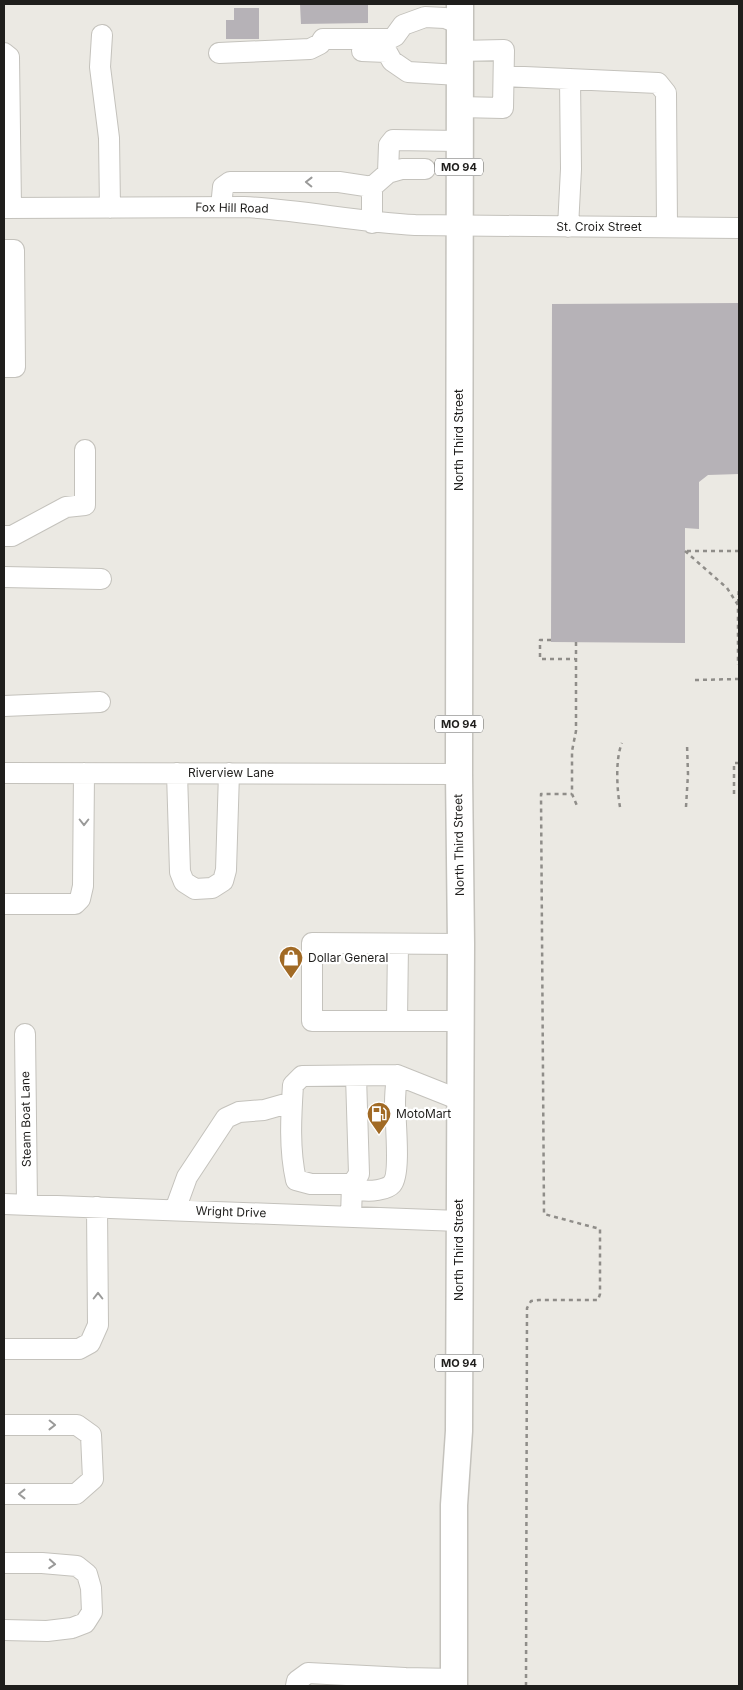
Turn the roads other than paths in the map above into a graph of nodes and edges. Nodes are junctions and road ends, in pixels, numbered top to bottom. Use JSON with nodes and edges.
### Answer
{"nodes":[{"id":1,"x":460,"y":14,"type":"edge"},
{"id":2,"x":102,"y":35,"type":"dead end"},
{"id":3,"x":388,"y":46,"type":"junction"},
{"id":4,"x":4,"y":53,"type":"edge"},
{"id":5,"x":219,"y":53,"type":"dead end"},
{"id":6,"x":459,"y":63,"type":"junction"},
{"id":7,"x":504,"y":76,"type":"junction"},
{"id":8,"x":570,"y":79,"type":"junction"},
{"id":9,"x":459,"y":107,"type":"junction"},
{"id":10,"x":459,"y":141,"type":"junction"},
{"id":11,"x":426,"y":169,"type":"dead end"},
{"id":12,"x":388,"y":173,"type":"junction"},
{"id":13,"x":365,"y":185,"type":"junction"},
{"id":14,"x":221,"y":207,"type":"junction"},
{"id":15,"x":7,"y":208,"type":"edge"},
{"id":16,"x":110,"y":208,"type":"junction"},
{"id":17,"x":372,"y":222,"type":"junction"},
{"id":18,"x":459,"y":226,"type":"junction"},
{"id":19,"x":568,"y":227,"type":"junction"},
{"id":20,"x":667,"y":227,"type":"junction"},
{"id":21,"x":739,"y":228,"type":"edge"},
{"id":22,"x":4,"y":250,"type":"edge"},
{"id":23,"x":4,"y":368,"type":"edge"},
{"id":24,"x":85,"y":450,"type":"dead end"},
{"id":25,"x":4,"y":536,"type":"edge"},
{"id":26,"x":4,"y":577,"type":"edge"},
{"id":27,"x":101,"y":579,"type":"dead end"},
{"id":28,"x":100,"y":702,"type":"dead end"},
{"id":29,"x":4,"y":706,"type":"edge"},
{"id":30,"x":4,"y":772,"type":"edge"},
{"id":31,"x":84,"y":773,"type":"junction"},
{"id":32,"x":177,"y":773,"type":"junction"},
{"id":33,"x":229,"y":773,"type":"junction"},
{"id":34,"x":458,"y":774,"type":"junction"},
{"id":35,"x":4,"y":777,"type":"edge"},
{"id":36,"x":4,"y":904,"type":"edge"},
{"id":37,"x":398,"y":944,"type":"junction"},
{"id":38,"x":461,"y":944,"type":"junction"},
{"id":39,"x":397,"y":1021,"type":"junction"},
{"id":40,"x":460,"y":1021,"type":"junction"},
{"id":41,"x":25,"y":1034,"type":"dead end"},
{"id":42,"x":397,"y":1075,"type":"junction"},
{"id":43,"x":356,"y":1076,"type":"junction"},
{"id":44,"x":460,"y":1100,"type":"junction"},
{"id":45,"x":292,"y":1102,"type":"junction"},
{"id":46,"x":352,"y":1184,"type":"junction"},
{"id":47,"x":4,"y":1204,"type":"edge"},
{"id":48,"x":27,"y":1204,"type":"junction"},
{"id":49,"x":97,"y":1207,"type":"junction"},
{"id":50,"x":175,"y":1210,"type":"junction"},
{"id":51,"x":351,"y":1217,"type":"junction"},
{"id":52,"x":459,"y":1221,"type":"junction"},
{"id":53,"x":4,"y":1349,"type":"edge"},
{"id":54,"x":4,"y":1425,"type":"edge"},
{"id":55,"x":4,"y":1494,"type":"edge"},
{"id":56,"x":4,"y":1563,"type":"edge"},
{"id":57,"x":4,"y":1630,"type":"edge"},
{"id":58,"x":405,"y":1682,"type":"edge"},
{"id":59,"x":454,"y":1682,"type":"edge"},
{"id":60,"x":296,"y":1686,"type":"edge"}],
"edges":[{"from":1,"to":3,"type":"street"},
{"from":1,"to":6,"type":"main road","name":"North Third Street","number":"MO 94"},
{"from":2,"to":16,"type":"street"},
{"from":3,"to":5,"type":"street"},
{"from":3,"to":6,"type":"street"},
{"from":4,"to":15,"type":"street"},
{"from":6,"to":7,"type":"street"},
{"from":6,"to":9,"type":"main road","name":"North Third Street","number":"MO 94"},
{"from":7,"to":8,"type":"street"},
{"from":7,"to":9,"type":"street"},
{"from":8,"to":19,"type":"street"},
{"from":8,"to":20,"type":"street"},
{"from":9,"to":10,"type":"main road","name":"North Third Street","number":"MO 94"},
{"from":10,"to":12,"type":"street"},
{"from":10,"to":18,"type":"main road","name":"North Third Street","number":"MO 94"},
{"from":11,"to":12,"type":"street"},
{"from":12,"to":13,"type":"street"},
{"from":13,"to":14,"type":"street","one_way":true},
{"from":13,"to":17,"type":"street"},
{"from":14,"to":16,"type":"street","name":"Fox Hill Road"},
{"from":14,"to":17,"type":"street","name":"Fox Hill Road"},
{"from":15,"to":16,"type":"street","name":"Fox Hill Road"},
{"from":17,"to":18,"type":"street","name":"Fox Hill Road"},
{"from":18,"to":19,"type":"street","name":"St. Croix Street"},
{"from":18,"to":34,"type":"main road","name":"North Third Street","number":"MO 94"},
{"from":19,"to":20,"type":"street","name":"St. Croix Street"},
{"from":20,"to":21,"type":"street","name":"St. Croix Street"},
{"from":22,"to":23,"type":"street"},
{"from":24,"to":25,"type":"street"},
{"from":26,"to":27,"type":"street"},
{"from":28,"to":29,"type":"street"},
{"from":30,"to":31,"type":"street","name":"Riverview Lane"},
{"from":30,"to":35,"type":"street"},
{"from":31,"to":32,"type":"street","name":"Riverview Lane"},
{"from":31,"to":36,"type":"street","one_way":true},
{"from":32,"to":33,"type":"street","name":"Riverview Lane"},
{"from":32,"to":33,"type":"street"},
{"from":33,"to":34,"type":"street","name":"Riverview Lane"},
{"from":34,"to":38,"type":"main road","name":"North Third Street","number":"MO 94"},
{"from":37,"to":38,"type":"street"},
{"from":37,"to":39,"type":"street"},
{"from":37,"to":39,"type":"street"},
{"from":38,"to":40,"type":"main road","name":"North Third Street","number":"MO 94"},
{"from":39,"to":40,"type":"street"},
{"from":40,"to":44,"type":"main road","name":"North Third Street","number":"MO 94"},
{"from":41,"to":48,"type":"street","name":"Steam Boat Lane"},
{"from":42,"to":43,"type":"street"},
{"from":42,"to":44,"type":"street"},
{"from":42,"to":46,"type":"street"},
{"from":43,"to":45,"type":"street"},
{"from":43,"to":46,"type":"street"},
{"from":44,"to":52,"type":"main road","name":"North Third Street","number":"MO 94"},
{"from":45,"to":46,"type":"street"},
{"from":45,"to":50,"type":"street"},
{"from":46,"to":51,"type":"street"},
{"from":47,"to":48,"type":"street","name":"Wright Drive"},
{"from":48,"to":49,"type":"street","name":"Wright Drive"},
{"from":49,"to":50,"type":"street","name":"Wright Drive"},
{"from":53,"to":49,"type":"street","one_way":true},
{"from":50,"to":51,"type":"street","name":"Wright Drive"},
{"from":51,"to":52,"type":"street","name":"Wright Drive"},
{"from":52,"to":59,"type":"main road","name":"North Third Street","number":"MO 94"},
{"from":54,"to":55,"type":"street","one_way":true},
{"from":56,"to":57,"type":"street","one_way":true},
{"from":58,"to":59,"type":"street"},
{"from":58,"to":60,"type":"street"}]}
